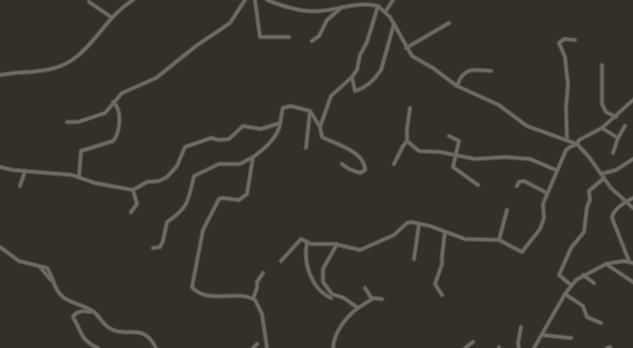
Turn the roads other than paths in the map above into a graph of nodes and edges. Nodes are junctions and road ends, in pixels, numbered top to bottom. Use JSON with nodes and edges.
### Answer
{"nodes":[{"id":1,"x":133,"y":0,"type":"edge"},
{"id":2,"x":245,"y":0,"type":"edge"},
{"id":3,"x":255,"y":0,"type":"edge"},
{"id":4,"x":267,"y":0,"type":"edge"},
{"id":5,"x":393,"y":0,"type":"edge"},
{"id":6,"x":89,"y":2,"type":"dead end"},
{"id":7,"x":343,"y":6,"type":"junction"},
{"id":8,"x":378,"y":6,"type":"junction"},
{"id":9,"x":385,"y":12,"type":"junction"},
{"id":10,"x":111,"y":17,"type":"junction"},
{"id":11,"x":449,"y":23,"type":"dead end"},
{"id":12,"x":394,"y":24,"type":"junction"},
{"id":13,"x":289,"y":37,"type":"dead end"},
{"id":14,"x":575,"y":40,"type":"dead end"},
{"id":15,"x":312,"y":41,"type":"dead end"},
{"id":16,"x":406,"y":48,"type":"junction"},
{"id":17,"x":602,"y":65,"type":"dead end"},
{"id":18,"x":491,"y":72,"type":"dead end"},
{"id":19,"x":0,"y":75,"type":"edge"},
{"id":20,"x":352,"y":78,"type":"junction"},
{"id":21,"x":457,"y":86,"type":"junction"},
{"id":22,"x":633,"y":100,"type":"edge"},
{"id":23,"x":114,"y":102,"type":"junction"},
{"id":24,"x":410,"y":108,"type":"dead end"},
{"id":25,"x":310,"y":111,"type":"junction"},
{"id":26,"x":616,"y":117,"type":"junction"},
{"id":27,"x":67,"y":122,"type":"dead end"},
{"id":28,"x":280,"y":123,"type":"junction"},
{"id":29,"x":625,"y":126,"type":"dead end"},
{"id":30,"x":320,"y":127,"type":"junction"},
{"id":31,"x":602,"y":128,"type":"junction"},
{"id":32,"x":449,"y":136,"type":"dead end"},
{"id":33,"x":618,"y":138,"type":"junction"},
{"id":34,"x":567,"y":140,"type":"junction"},
{"id":35,"x":407,"y":141,"type":"junction"},
{"id":36,"x":578,"y":144,"type":"junction"},
{"id":37,"x":306,"y":148,"type":"dead end"},
{"id":38,"x":613,"y":153,"type":"dead end"},
{"id":39,"x":456,"y":156,"type":"junction"},
{"id":40,"x":253,"y":157,"type":"junction"},
{"id":41,"x":633,"y":159,"type":"edge"},
{"id":42,"x":342,"y":164,"type":"dead end"},
{"id":43,"x":394,"y":164,"type":"dead end"},
{"id":44,"x":0,"y":167,"type":"edge"},
{"id":45,"x":556,"y":170,"type":"junction"},
{"id":46,"x":25,"y":171,"type":"junction"},
{"id":47,"x":601,"y":174,"type":"junction"},
{"id":48,"x":78,"y":177,"type":"junction"},
{"id":49,"x":604,"y":178,"type":"junction"},
{"id":50,"x":478,"y":185,"type":"dead end"},
{"id":51,"x":20,"y":186,"type":"dead end"},
{"id":52,"x":517,"y":186,"type":"dead end"},
{"id":53,"x":133,"y":190,"type":"junction"},
{"id":54,"x":547,"y":193,"type":"junction"},
{"id":55,"x":633,"y":198,"type":"edge"},
{"id":56,"x":626,"y":202,"type":"junction"},
{"id":57,"x":633,"y":208,"type":"edge"},
{"id":58,"x":507,"y":210,"type":"dead end"},
{"id":59,"x":131,"y":212,"type":"dead end"},
{"id":60,"x":419,"y":224,"type":"junction"},
{"id":61,"x":445,"y":232,"type":"junction"},
{"id":62,"x":499,"y":240,"type":"junction"},
{"id":63,"x":307,"y":242,"type":"junction"},
{"id":64,"x":337,"y":244,"type":"junction"},
{"id":65,"x":0,"y":247,"type":"edge"},
{"id":66,"x":154,"y":248,"type":"dead end"},
{"id":67,"x":414,"y":259,"type":"dead end"},
{"id":68,"x":281,"y":261,"type":"dead end"},
{"id":69,"x":629,"y":261,"type":"junction"},
{"id":70,"x":633,"y":263,"type":"edge"},
{"id":71,"x":606,"y":264,"type":"junction"},
{"id":72,"x":262,"y":273,"type":"dead end"},
{"id":73,"x":583,"y":275,"type":"junction"},
{"id":74,"x":633,"y":282,"type":"edge"},
{"id":75,"x":594,"y":283,"type":"dead end"},
{"id":76,"x":571,"y":285,"type":"junction"},
{"id":77,"x":365,"y":288,"type":"dead end"},
{"id":78,"x":565,"y":294,"type":"junction"},
{"id":79,"x":442,"y":295,"type":"dead end"},
{"id":80,"x":331,"y":298,"type":"dead end"},
{"id":81,"x":372,"y":298,"type":"junction"},
{"id":82,"x":254,"y":299,"type":"junction"},
{"id":83,"x":382,"y":299,"type":"dead end"},
{"id":84,"x":358,"y":308,"type":"junction"},
{"id":85,"x":94,"y":312,"type":"junction"},
{"id":86,"x":601,"y":323,"type":"dead end"},
{"id":87,"x":522,"y":327,"type":"dead end"},
{"id":88,"x":542,"y":335,"type":"junction"},
{"id":89,"x":571,"y":338,"type":"dead end"},
{"id":90,"x":473,"y":342,"type":"dead end"},
{"id":91,"x":257,"y":344,"type":"dead end"},
{"id":92,"x":98,"y":348,"type":"edge"},
{"id":93,"x":156,"y":348,"type":"edge"},
{"id":94,"x":253,"y":348,"type":"edge"},
{"id":95,"x":267,"y":348,"type":"edge"},
{"id":96,"x":333,"y":348,"type":"edge"},
{"id":97,"x":465,"y":348,"type":"edge"},
{"id":98,"x":519,"y":348,"type":"edge"},
{"id":99,"x":534,"y":348,"type":"edge"}],
"edges":[{"from":1,"to":10,"type":"street"},
{"from":2,"to":23,"type":"street"},
{"from":3,"to":13,"type":"street"},
{"from":4,"to":7,"type":"street"},
{"from":5,"to":9,"type":"street"},
{"from":6,"to":10,"type":"street"},
{"from":7,"to":8,"type":"street"},
{"from":7,"to":15,"type":"street"},
{"from":8,"to":9,"type":"street"},
{"from":8,"to":20,"type":"street"},
{"from":9,"to":12,"type":"street"},
{"from":10,"to":19,"type":"street"},
{"from":11,"to":16,"type":"street"},
{"from":12,"to":16,"type":"street"},
{"from":12,"to":20,"type":"street"},
{"from":14,"to":34,"type":"street"},
{"from":16,"to":21,"type":"street"},
{"from":17,"to":26,"type":"street"},
{"from":18,"to":21,"type":"street"},
{"from":20,"to":30,"type":"street"},
{"from":21,"to":34,"type":"street"},
{"from":22,"to":26,"type":"street"},
{"from":23,"to":27,"type":"street"},
{"from":23,"to":48,"type":"street"},
{"from":24,"to":35,"type":"street"},
{"from":25,"to":28,"type":"street"},
{"from":25,"to":30,"type":"street"},
{"from":25,"to":37,"type":"street"},
{"from":26,"to":31,"type":"street"},
{"from":28,"to":40,"type":"street"},
{"from":28,"to":53,"type":"street"},
{"from":29,"to":33,"type":"street"},
{"from":30,"to":42,"type":"street"},
{"from":31,"to":33,"type":"street"},
{"from":31,"to":36,"type":"street"},
{"from":32,"to":39,"type":"street"},
{"from":33,"to":38,"type":"street"},
{"from":34,"to":36,"type":"street"},
{"from":35,"to":39,"type":"street"},
{"from":35,"to":43,"type":"street"},
{"from":36,"to":45,"type":"street"},
{"from":36,"to":47,"type":"street"},
{"from":39,"to":45,"type":"street"},
{"from":39,"to":50,"type":"street"},
{"from":40,"to":66,"type":"street"},
{"from":40,"to":82,"type":"street"},
{"from":41,"to":47,"type":"street"},
{"from":44,"to":46,"type":"street"},
{"from":45,"to":54,"type":"street"},
{"from":46,"to":48,"type":"street"},
{"from":46,"to":51,"type":"street"},
{"from":47,"to":49,"type":"street"},
{"from":48,"to":53,"type":"street"},
{"from":49,"to":56,"type":"street"},
{"from":49,"to":76,"type":"street"},
{"from":52,"to":54,"type":"street"},
{"from":53,"to":59,"type":"street"},
{"from":54,"to":62,"type":"street"},
{"from":55,"to":56,"type":"street"},
{"from":56,"to":57,"type":"street"},
{"from":56,"to":69,"type":"street"},
{"from":58,"to":62,"type":"street"},
{"from":60,"to":61,"type":"street"},
{"from":60,"to":64,"type":"street"},
{"from":60,"to":67,"type":"street"},
{"from":61,"to":62,"type":"street"},
{"from":61,"to":79,"type":"street"},
{"from":63,"to":64,"type":"street"},
{"from":63,"to":68,"type":"street"},
{"from":63,"to":80,"type":"street"},
{"from":64,"to":84,"type":"street"},
{"from":65,"to":85,"type":"street"},
{"from":69,"to":70,"type":"street"},
{"from":69,"to":71,"type":"street"},
{"from":71,"to":73,"type":"street"},
{"from":71,"to":74,"type":"street"},
{"from":72,"to":82,"type":"street"},
{"from":73,"to":75,"type":"street"},
{"from":73,"to":76,"type":"street"},
{"from":76,"to":78,"type":"street"},
{"from":77,"to":81,"type":"street"},
{"from":78,"to":86,"type":"street"},
{"from":78,"to":88,"type":"street"},
{"from":81,"to":83,"type":"street"},
{"from":81,"to":84,"type":"street"},
{"from":82,"to":95,"type":"street"},
{"from":84,"to":96,"type":"street"},
{"from":85,"to":92,"type":"street"},
{"from":85,"to":93,"type":"street"},
{"from":87,"to":98,"type":"street"},
{"from":88,"to":89,"type":"street"},
{"from":88,"to":99,"type":"street"},
{"from":90,"to":97,"type":"street"},
{"from":91,"to":94,"type":"street"}]}
